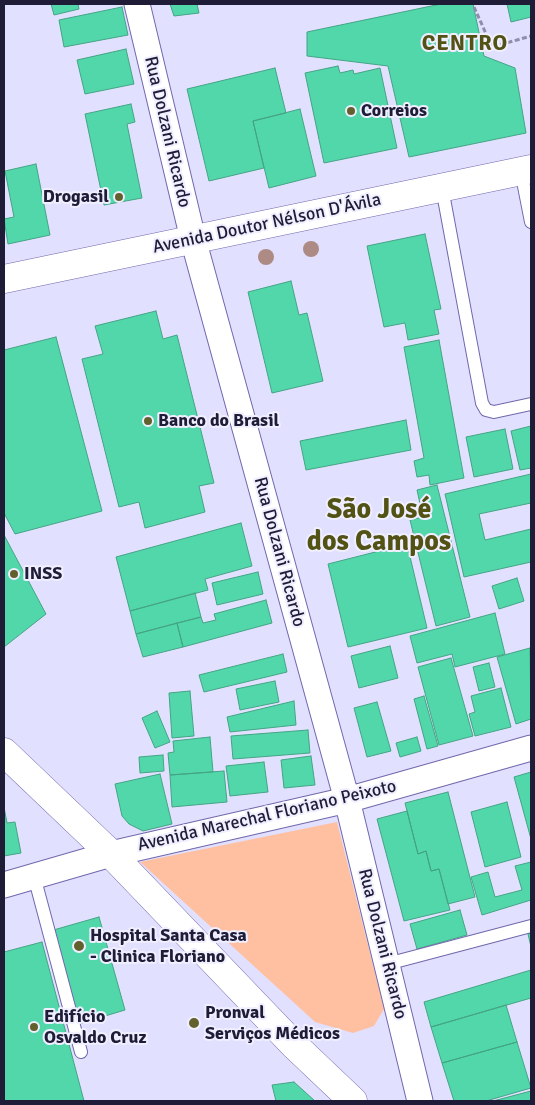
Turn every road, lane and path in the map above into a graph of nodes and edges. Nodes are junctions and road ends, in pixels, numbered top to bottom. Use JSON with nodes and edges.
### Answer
{"nodes":[{"id":1,"x":137,"y":4,"type":"edge"},
{"id":2,"x":474,"y":7,"type":"dead end"},
{"id":3,"x":531,"y":36,"type":"edge"},
{"id":4,"x":526,"y":170,"type":"edge"},
{"id":5,"x":442,"y":188,"type":"junction"},
{"id":6,"x":531,"y":222,"type":"edge"},
{"id":7,"x":193,"y":239,"type":"junction"},
{"id":8,"x":4,"y":279,"type":"edge"},
{"id":9,"x":531,"y":404,"type":"edge"},
{"id":10,"x":531,"y":748,"type":"edge"},
{"id":11,"x":4,"y":752,"type":"edge"},
{"id":12,"x":347,"y":800,"type":"junction"},
{"id":13,"x":111,"y":854,"type":"junction"},
{"id":14,"x":34,"y":876,"type":"junction"},
{"id":15,"x":4,"y":885,"type":"edge"},
{"id":16,"x":531,"y":926,"type":"edge"},
{"id":17,"x":387,"y":964,"type":"junction"},
{"id":18,"x":81,"y":1052,"type":"dead end"},
{"id":19,"x":353,"y":1101,"type":"edge"},
{"id":20,"x":420,"y":1101,"type":"edge"}],
"edges":[{"from":1,"to":7,"type":"street","name":"Rua Dolzani Ricardo"},
{"from":2,"to":3,"type":"path"},
{"from":4,"to":5,"type":"main road","name":"Avenida Doutor Nélson D'Ávila"},
{"from":4,"to":6,"type":"lane"},
{"from":5,"to":7,"type":"main road","name":"Avenida Doutor Nélson D'Ávila"},
{"from":5,"to":9,"type":"lane"},
{"from":7,"to":8,"type":"main road","name":"Avenida Doutor Nélson D'Ávila"},
{"from":7,"to":12,"type":"street","name":"Rua Dolzani Ricardo"},
{"from":10,"to":12,"type":"street","name":"Avenida Marechal Floriano Peixoto"},
{"from":11,"to":13,"type":"main road"},
{"from":12,"to":13,"type":"street","name":"Avenida Marechal Floriano Peixoto"},
{"from":12,"to":17,"type":"street","name":"Rua Dolzani Ricardo"},
{"from":13,"to":14,"type":"street","name":"Avenida Marechal Floriano Peixoto"},
{"from":13,"to":19,"type":"main road"},
{"from":14,"to":15,"type":"street","name":"Avenida Marechal Floriano Peixoto"},
{"from":14,"to":18,"type":"lane"},
{"from":16,"to":17,"type":"lane"},
{"from":17,"to":20,"type":"street","name":"Rua Dolzani Ricardo"}]}
